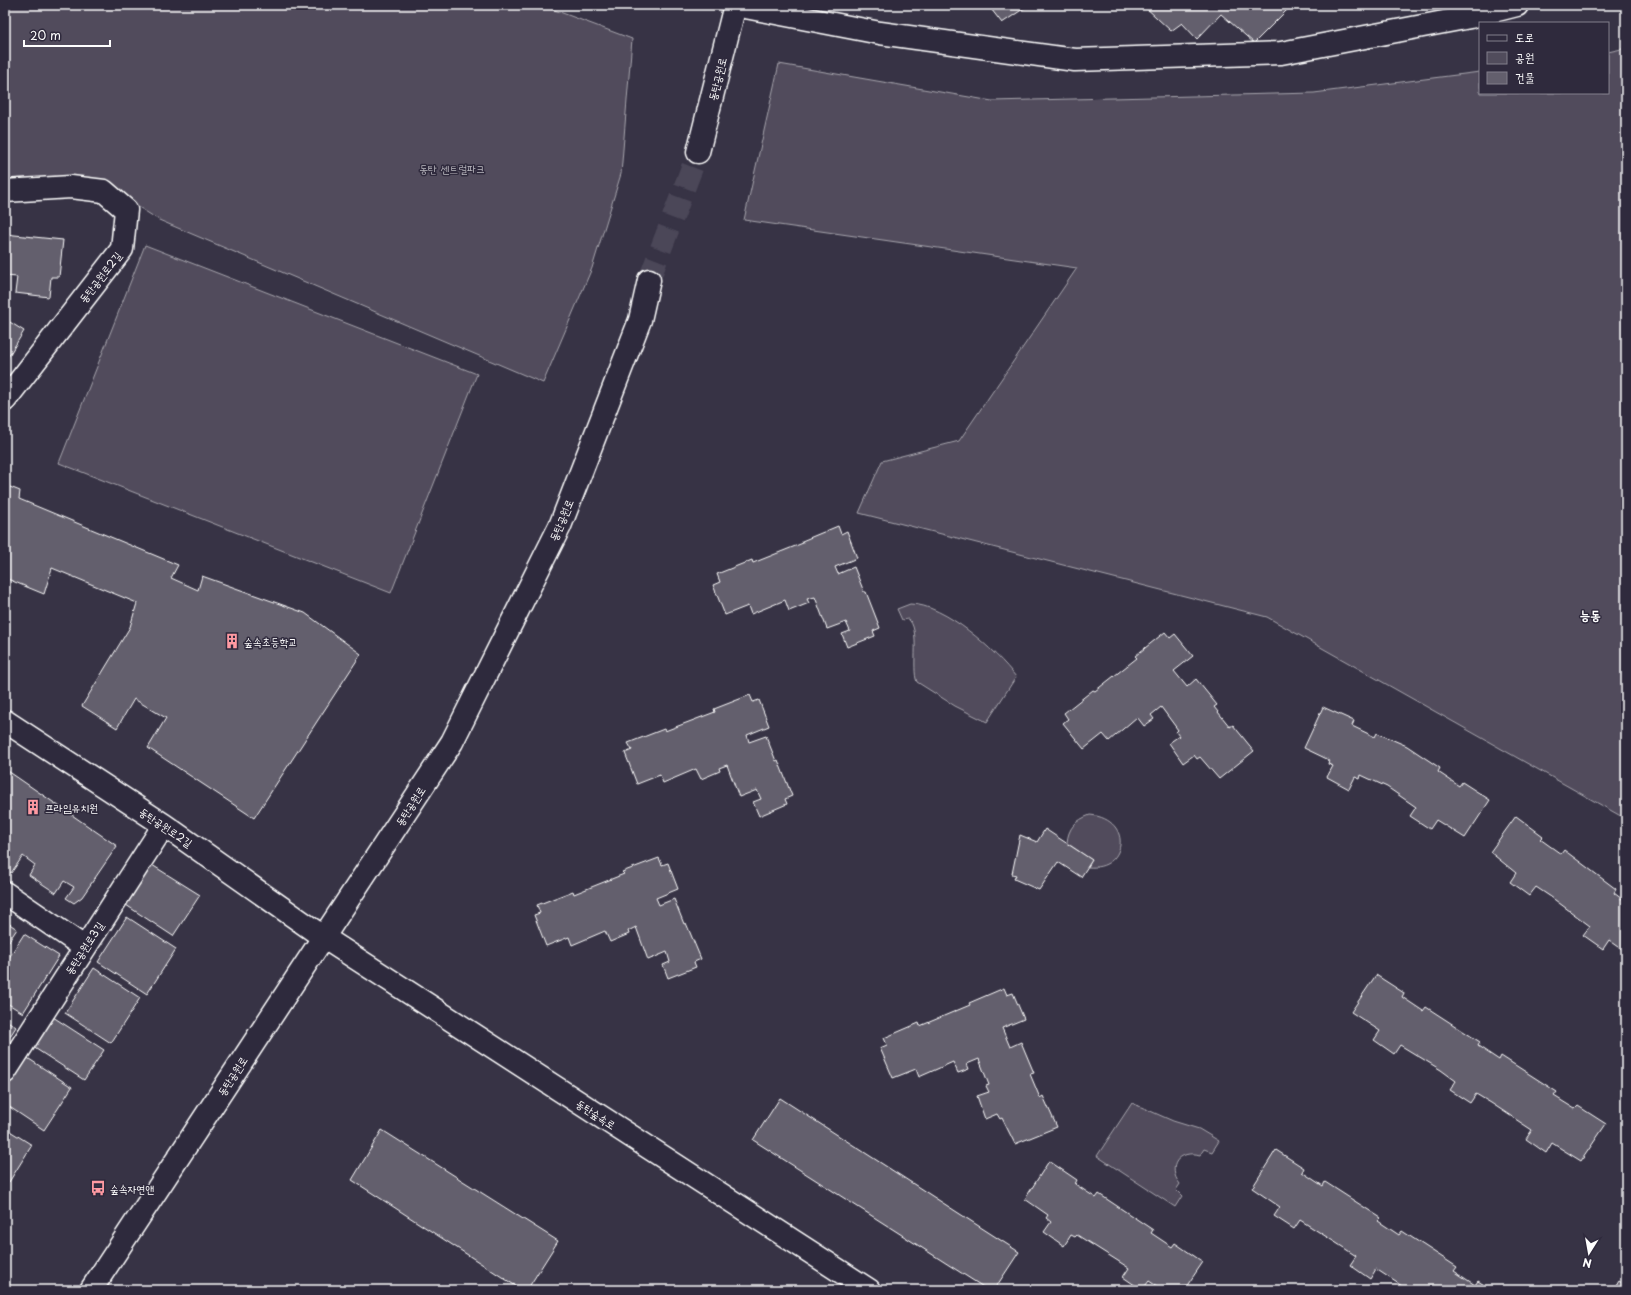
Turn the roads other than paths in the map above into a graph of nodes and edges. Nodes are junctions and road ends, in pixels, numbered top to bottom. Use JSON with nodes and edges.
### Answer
{"nodes":[{"id":1,"x":736,"y":5,"type":"edge"},
{"id":2,"x":1517,"y":5,"type":"edge"},
{"id":3,"x":698,"y":152,"type":"tunnel mouth"},
{"id":4,"x":5,"y":191,"type":"edge"},
{"id":5,"x":649,"y":280,"type":"tunnel mouth"},
{"id":6,"x":5,"y":400,"type":"edge"},
{"id":7,"x":5,"y":721,"type":"edge"},
{"id":8,"x":164,"y":825,"type":"junction"},
{"id":9,"x":5,"y":893,"type":"edge"},
{"id":10,"x":324,"y":937,"type":"junction"},
{"id":11,"x":84,"y":947,"type":"junction"},
{"id":12,"x":5,"y":1072,"type":"edge"},
{"id":13,"x":91,"y":1290,"type":"edge"},
{"id":14,"x":869,"y":1290,"type":"edge"}],
"edges":[{"from":1,"to":2,"type":"street"},
{"from":1,"to":3,"type":"street","name":"동탄공원로"},
{"from":4,"to":6,"type":"street","name":"동탄공원로2길"},
{"from":5,"to":10,"type":"street","name":"동탄공원로"},
{"from":7,"to":8,"type":"street","name":"동탄공원로2길"},
{"from":8,"to":10,"type":"street","name":"동탄공원로2길"},
{"from":8,"to":11,"type":"street","name":"동탄공원로3길"},
{"from":9,"to":11,"type":"street"},
{"from":10,"to":13,"type":"street","name":"동탄공원로"},
{"from":10,"to":14,"type":"street","name":"동탄숲속로"},
{"from":11,"to":12,"type":"street","name":"동탄공원로3길"}]}
